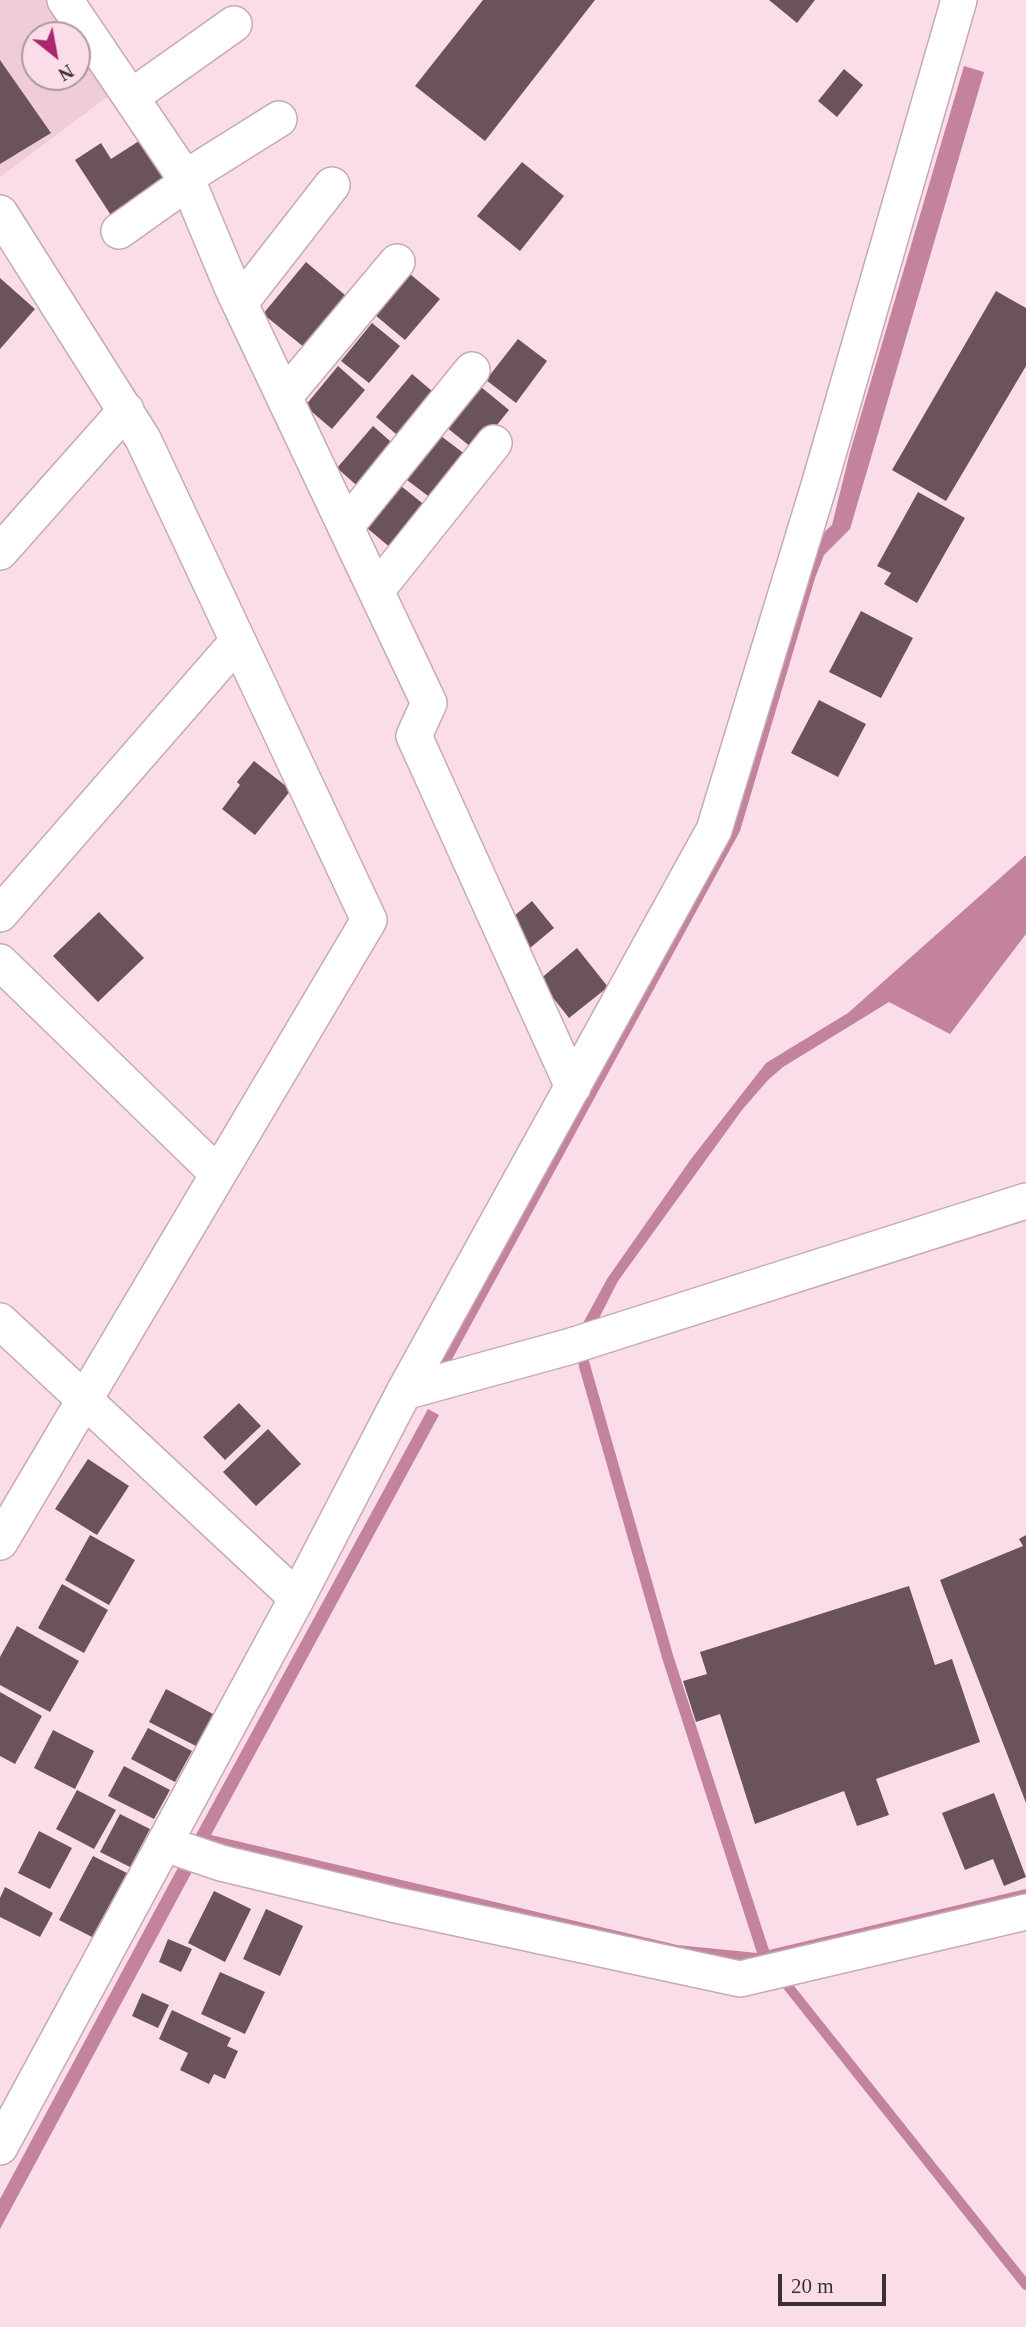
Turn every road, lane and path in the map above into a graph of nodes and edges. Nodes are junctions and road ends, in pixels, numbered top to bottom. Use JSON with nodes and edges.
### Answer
{"nodes":[{"id":1,"x":65,"y":0,"type":"edge"},
{"id":2,"x":959,"y":0,"type":"edge"},
{"id":3,"x":234,"y":24,"type":"dead end"},
{"id":4,"x":131,"y":97,"type":"junction"},
{"id":5,"x":279,"y":119,"type":"dead end"},
{"id":6,"x":186,"y":180,"type":"junction"},
{"id":7,"x":332,"y":185,"type":"dead end"},
{"id":8,"x":0,"y":213,"type":"edge"},
{"id":9,"x":119,"y":231,"type":"dead end"},
{"id":10,"x":397,"y":262,"type":"dead end"},
{"id":11,"x":240,"y":303,"type":"junction"},
{"id":12,"x":471,"y":370,"type":"dead end"},
{"id":13,"x":284,"y":397,"type":"junction"},
{"id":14,"x":126,"y":410,"type":"junction"},
{"id":15,"x":494,"y":443,"type":"dead end"},
{"id":16,"x":346,"y":526,"type":"junction"},
{"id":17,"x":0,"y":552,"type":"edge"},
{"id":18,"x":376,"y":591,"type":"junction"},
{"id":19,"x":238,"y":641,"type":"junction"},
{"id":20,"x":0,"y":914,"type":"edge"},
{"id":21,"x":0,"y":962,"type":"edge"},
{"id":22,"x":573,"y":1087,"type":"junction"},
{"id":23,"x":218,"y":1174,"type":"junction"},
{"id":24,"x":1026,"y":1201,"type":"edge"},
{"id":25,"x":0,"y":1321,"type":"edge"},
{"id":26,"x":404,"y":1392,"type":"junction"},
{"id":27,"x":84,"y":1399,"type":"junction"},
{"id":28,"x":0,"y":1542,"type":"edge"},
{"id":29,"x":297,"y":1598,"type":"junction"},
{"id":30,"x":164,"y":1844,"type":"junction"},
{"id":31,"x":1026,"y":1912,"type":"edge"},
{"id":32,"x":0,"y":2147,"type":"edge"}],
"edges":[{"from":1,"to":4,"type":"street"},
{"from":2,"to":22,"type":"street"},
{"from":3,"to":4,"type":"street"},
{"from":4,"to":6,"type":"street"},
{"from":5,"to":6,"type":"street"},
{"from":6,"to":9,"type":"street"},
{"from":6,"to":11,"type":"street"},
{"from":7,"to":11,"type":"street"},
{"from":8,"to":14,"type":"street"},
{"from":10,"to":13,"type":"street"},
{"from":11,"to":13,"type":"street"},
{"from":12,"to":16,"type":"street"},
{"from":13,"to":16,"type":"street"},
{"from":14,"to":17,"type":"street"},
{"from":14,"to":19,"type":"street"},
{"from":15,"to":18,"type":"street"},
{"from":16,"to":18,"type":"street"},
{"from":18,"to":22,"type":"street"},
{"from":19,"to":20,"type":"street"},
{"from":19,"to":23,"type":"street"},
{"from":21,"to":23,"type":"street"},
{"from":22,"to":26,"type":"street"},
{"from":23,"to":27,"type":"street"},
{"from":24,"to":26,"type":"street"},
{"from":25,"to":27,"type":"street"},
{"from":26,"to":29,"type":"street"},
{"from":27,"to":28,"type":"street"},
{"from":27,"to":29,"type":"street"},
{"from":29,"to":30,"type":"street"},
{"from":30,"to":31,"type":"street"},
{"from":30,"to":32,"type":"street"}]}
